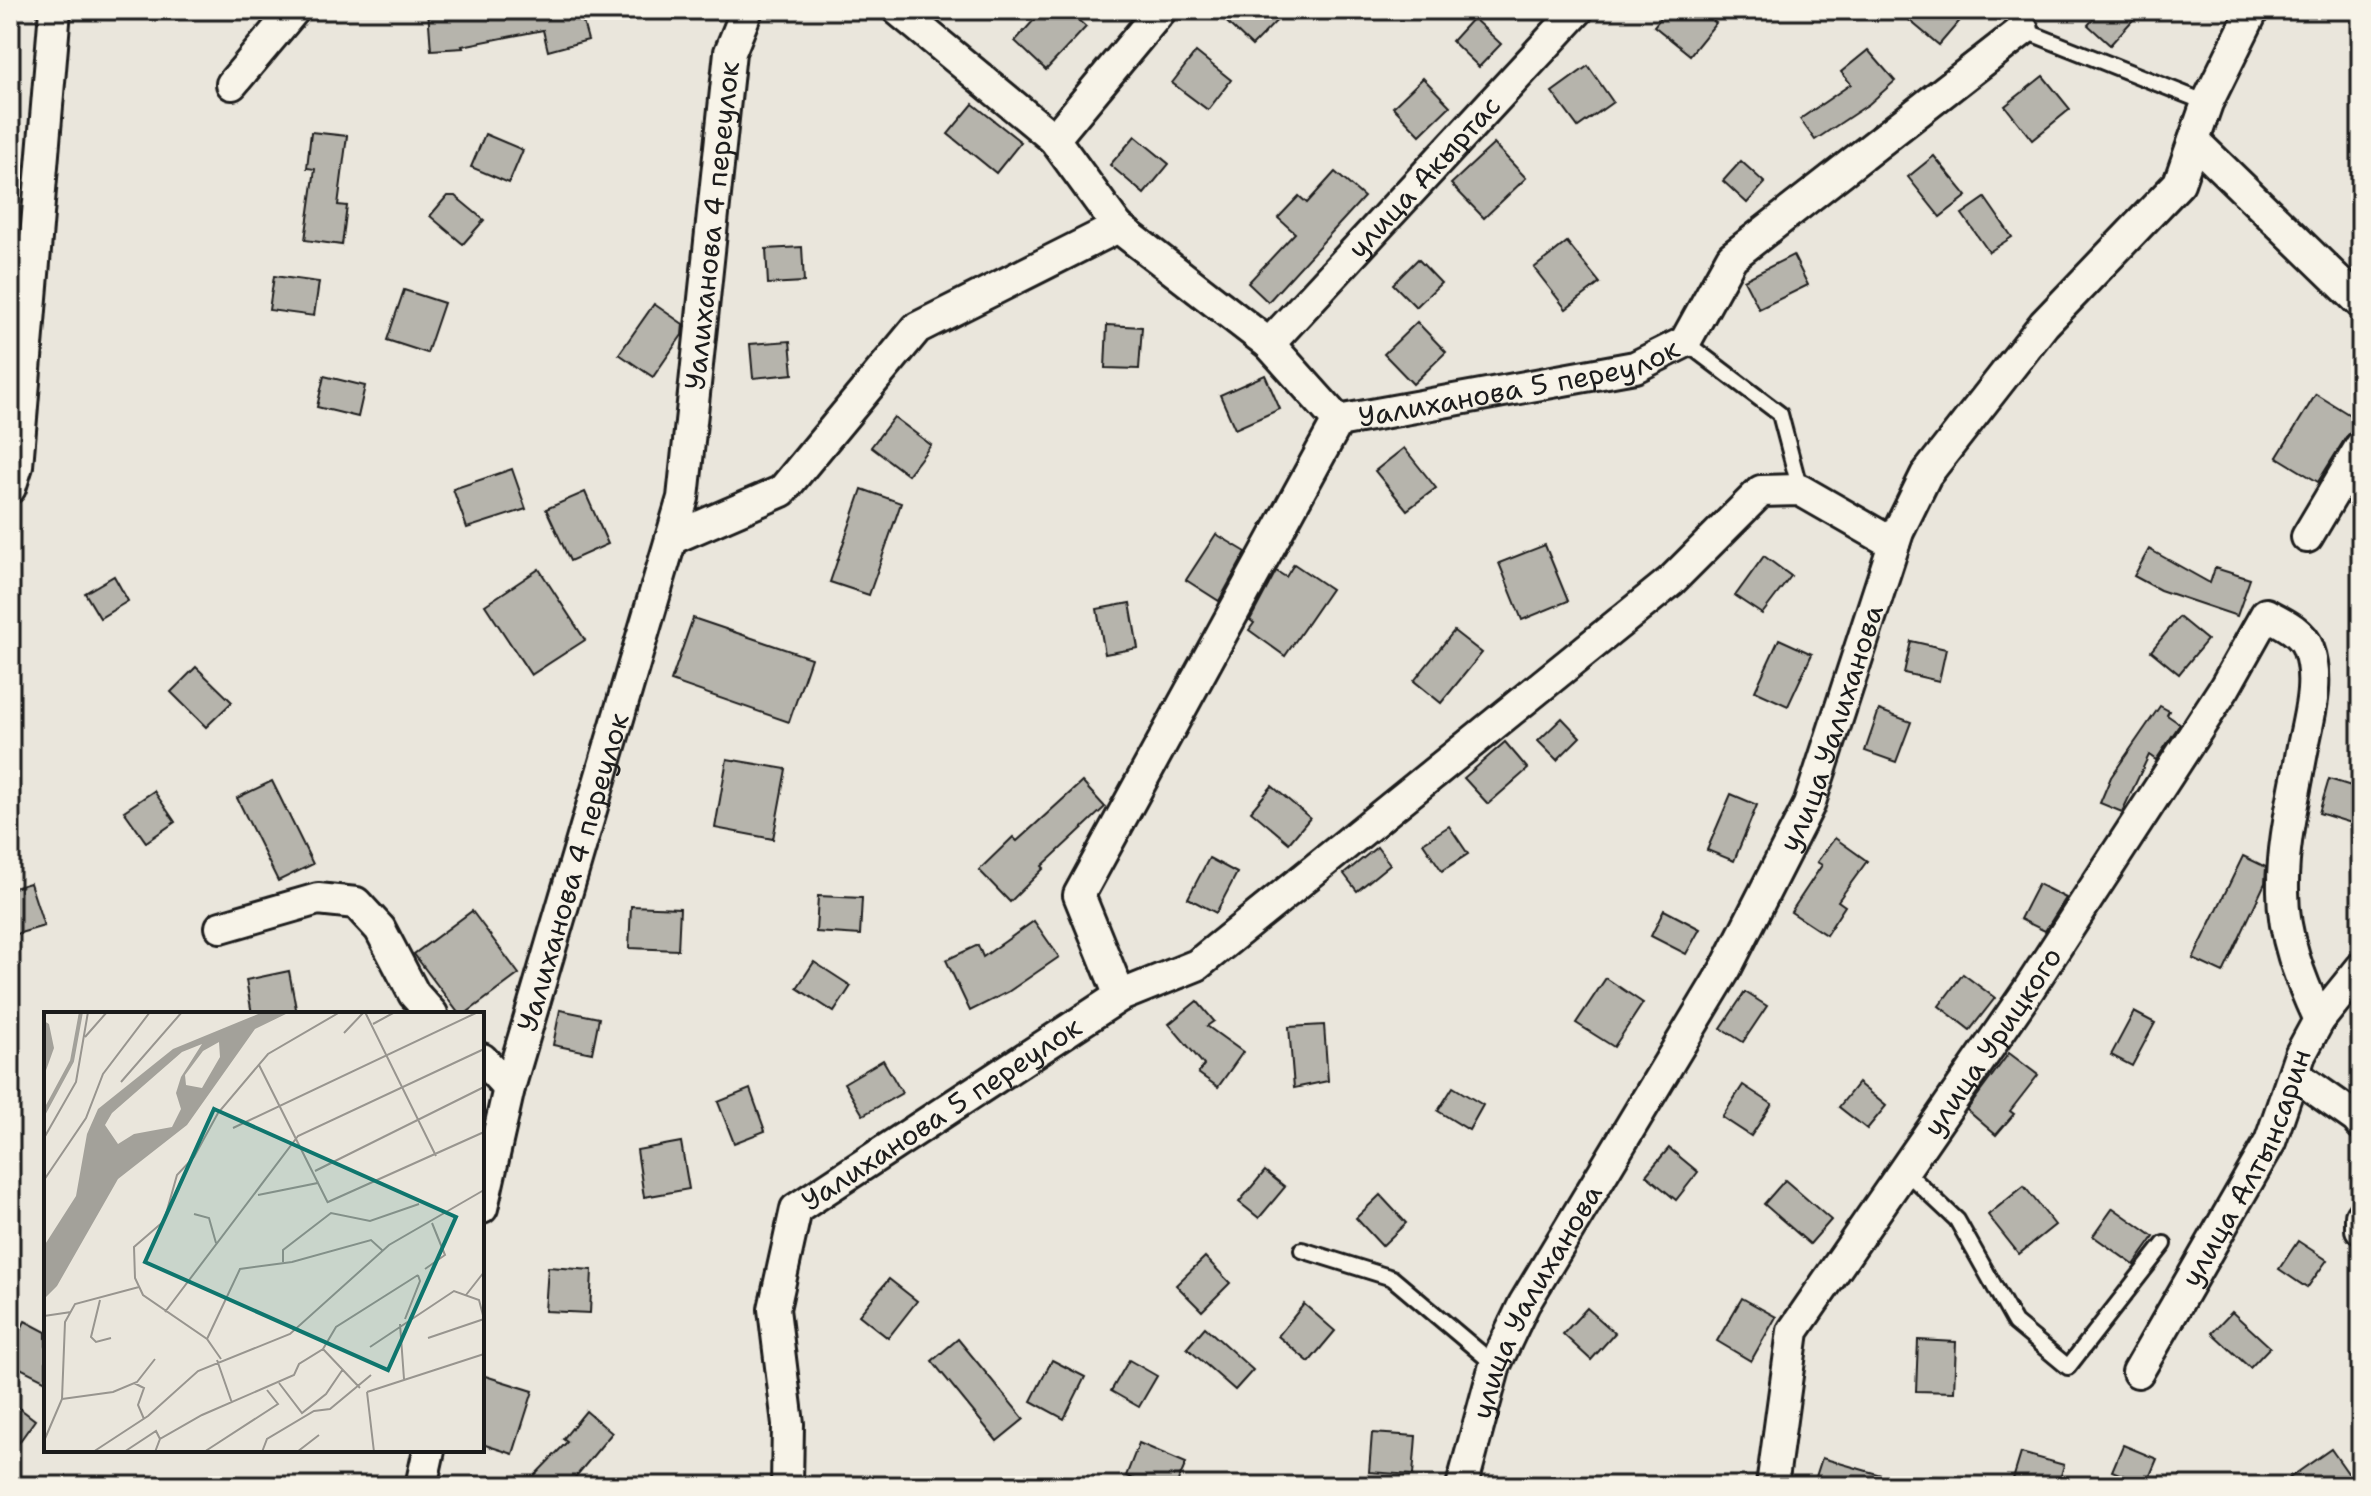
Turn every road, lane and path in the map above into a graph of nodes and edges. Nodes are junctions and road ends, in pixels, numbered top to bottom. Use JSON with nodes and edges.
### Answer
{"nodes":[{"id":1,"x":55,"y":10,"type":"edge"},
{"id":2,"x":294,"y":10,"type":"edge"},
{"id":3,"x":747,"y":10,"type":"edge"},
{"id":4,"x":898,"y":10,"type":"edge"},
{"id":5,"x":1161,"y":10,"type":"edge"},
{"id":6,"x":1578,"y":10,"type":"edge"},
{"id":7,"x":2253,"y":10,"type":"edge"},
{"id":8,"x":2016,"y":20,"type":"edge"},
{"id":9,"x":232,"y":84,"type":"dead end"},
{"id":10,"x":2207,"y":103,"type":"junction"},
{"id":11,"x":1054,"y":139,"type":"junction"},
{"id":12,"x":2194,"y":141,"type":"junction"},
{"id":13,"x":1118,"y":227,"type":"junction"},
{"id":14,"x":2361,"y":303,"type":"edge"},
{"id":15,"x":1685,"y":342,"type":"junction"},
{"id":16,"x":1269,"y":344,"type":"junction"},
{"id":17,"x":1338,"y":421,"type":"junction"},
{"id":18,"x":2361,"y":446,"type":"edge"},
{"id":19,"x":10,"y":488,"type":"edge"},
{"id":20,"x":1800,"y":490,"type":"junction"},
{"id":21,"x":2307,"y":537,"type":"dead end"},
{"id":22,"x":671,"y":539,"type":"junction"},
{"id":23,"x":1894,"y":544,"type":"junction"},
{"id":24,"x":221,"y":927,"type":"dead end"},
{"id":25,"x":2361,"y":968,"type":"edge"},
{"id":26,"x":1120,"y":996,"type":"junction"},
{"id":27,"x":430,"y":1012,"type":"edge"},
{"id":28,"x":2319,"y":1020,"type":"junction"},
{"id":29,"x":484,"y":1061,"type":"edge"},
{"id":30,"x":2295,"y":1075,"type":"junction"},
{"id":31,"x":509,"y":1088,"type":"junction"},
{"id":32,"x":2361,"y":1124,"type":"edge"},
{"id":33,"x":1904,"y":1170,"type":"junction"},
{"id":34,"x":484,"y":1199,"type":"edge"},
{"id":35,"x":2361,"y":1216,"type":"edge"},
{"id":36,"x":2361,"y":1229,"type":"edge"},
{"id":37,"x":2164,"y":1244,"type":"dead end"},
{"id":38,"x":1302,"y":1250,"type":"dead end"},
{"id":39,"x":1495,"y":1365,"type":"junction"},
{"id":40,"x":2138,"y":1372,"type":"dead end"},
{"id":41,"x":429,"y":1452,"type":"edge"},
{"id":42,"x":421,"y":1486,"type":"edge"},
{"id":43,"x":787,"y":1486,"type":"edge"},
{"id":44,"x":1462,"y":1486,"type":"edge"},
{"id":45,"x":1772,"y":1486,"type":"edge"}],
"edges":[{"from":1,"to":19,"type":"street"},
{"from":2,"to":9,"type":"street"},
{"from":3,"to":22,"type":"street","name":"Уалиханова 4 переулок"},
{"from":4,"to":11,"type":"street"},
{"from":5,"to":11,"type":"street"},
{"from":6,"to":16,"type":"street","name":"улица Акыртас"},
{"from":7,"to":10,"type":"street","name":"улица Уалиханова"},
{"from":8,"to":10,"type":"lane"},
{"from":8,"to":15,"type":"street","name":"Уалиханова 5 переулок"},
{"from":10,"to":12,"type":"street","name":"улица Уалиханова"},
{"from":11,"to":13,"type":"street"},
{"from":12,"to":14,"type":"street"},
{"from":12,"to":23,"type":"street","name":"улица Уалиханова"},
{"from":13,"to":16,"type":"street"},
{"from":13,"to":22,"type":"street"},
{"from":15,"to":17,"type":"street","name":"Уалиханова 5 переулок"},
{"from":15,"to":20,"type":"lane"},
{"from":16,"to":17,"type":"street"},
{"from":17,"to":26,"type":"street","name":"Уалиханова 5 переулок"},
{"from":18,"to":21,"type":"street"},
{"from":20,"to":23,"type":"street"},
{"from":20,"to":26,"type":"street","name":"Уалиханова 5 переулок"},
{"from":22,"to":31,"type":"street","name":"Уалиханова 4 переулок"},
{"from":23,"to":39,"type":"street","name":"улица Уалиханова"},
{"from":24,"to":27,"type":"street"},
{"from":25,"to":28,"type":"street","name":"улица Алтынсарин"},
{"from":26,"to":43,"type":"street","name":"Уалиханова 5 переулок"},
{"from":28,"to":30,"type":"street","name":"улица Алтынсарин"},
{"from":28,"to":33,"type":"street","name":"улица Урицкого"},
{"from":29,"to":31,"type":"street"},
{"from":30,"to":32,"type":"street"},
{"from":30,"to":40,"type":"street","name":"улица Алтынсарин"},
{"from":31,"to":34,"type":"street","name":"Уалиханова 4 переулок"},
{"from":33,"to":37,"type":"lane"},
{"from":33,"to":45,"type":"street","name":"улица Урицкого"},
{"from":35,"to":36,"type":"street"},
{"from":38,"to":39,"type":"lane"},
{"from":39,"to":44,"type":"street","name":"улица Уалиханова"},
{"from":41,"to":42,"type":"street"}]}
